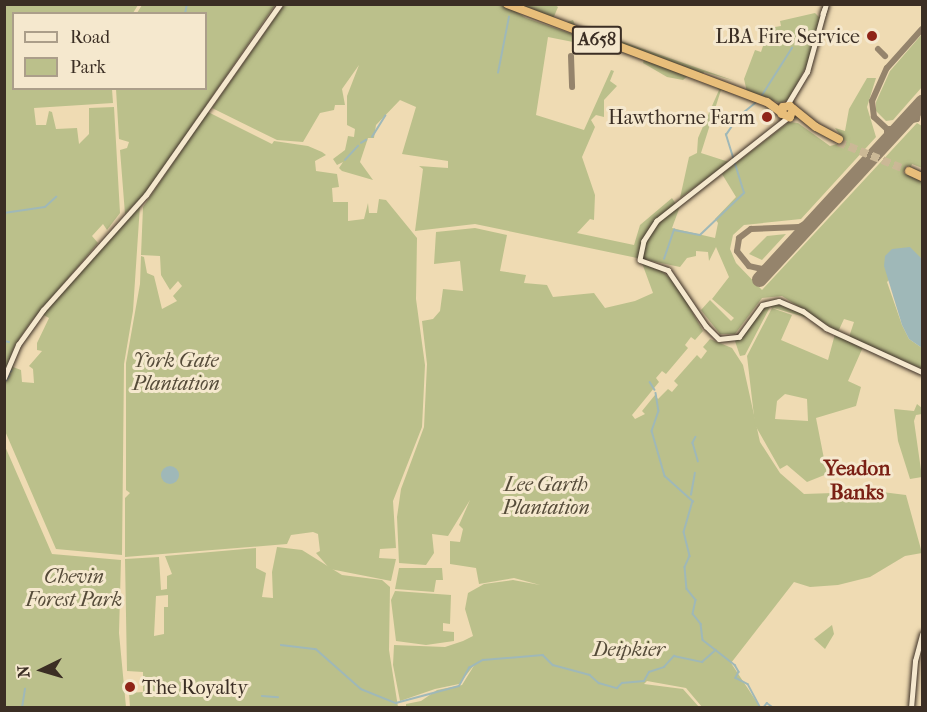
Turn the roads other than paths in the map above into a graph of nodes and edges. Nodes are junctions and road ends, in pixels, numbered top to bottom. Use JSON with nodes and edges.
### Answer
{"nodes":[{"id":1,"x":280,"y":4,"type":"edge"},
{"id":2,"x":507,"y":4,"type":"edge"},
{"id":3,"x":825,"y":9,"type":"edge"},
{"id":4,"x":786,"y":112,"type":"junction"},
{"id":5,"x":838,"y":140,"type":"tunnel mouth"},
{"id":6,"x":909,"y":170,"type":"tunnel mouth"},
{"id":7,"x":922,"y":175,"type":"edge"},
{"id":8,"x":922,"y":372,"type":"edge"},
{"id":9,"x":4,"y":378,"type":"edge"},
{"id":10,"x":922,"y":634,"type":"edge"},
{"id":11,"x":911,"y":708,"type":"edge"}],
"edges":[{"from":1,"to":9,"type":"street"},
{"from":2,"to":4,"type":"highway","number":"A658"},
{"from":3,"to":4,"type":"street"},
{"from":4,"to":5,"type":"highway","number":"A658"},
{"from":4,"to":8,"type":"street"},
{"from":6,"to":7,"type":"highway"},
{"from":10,"to":11,"type":"street"}]}
